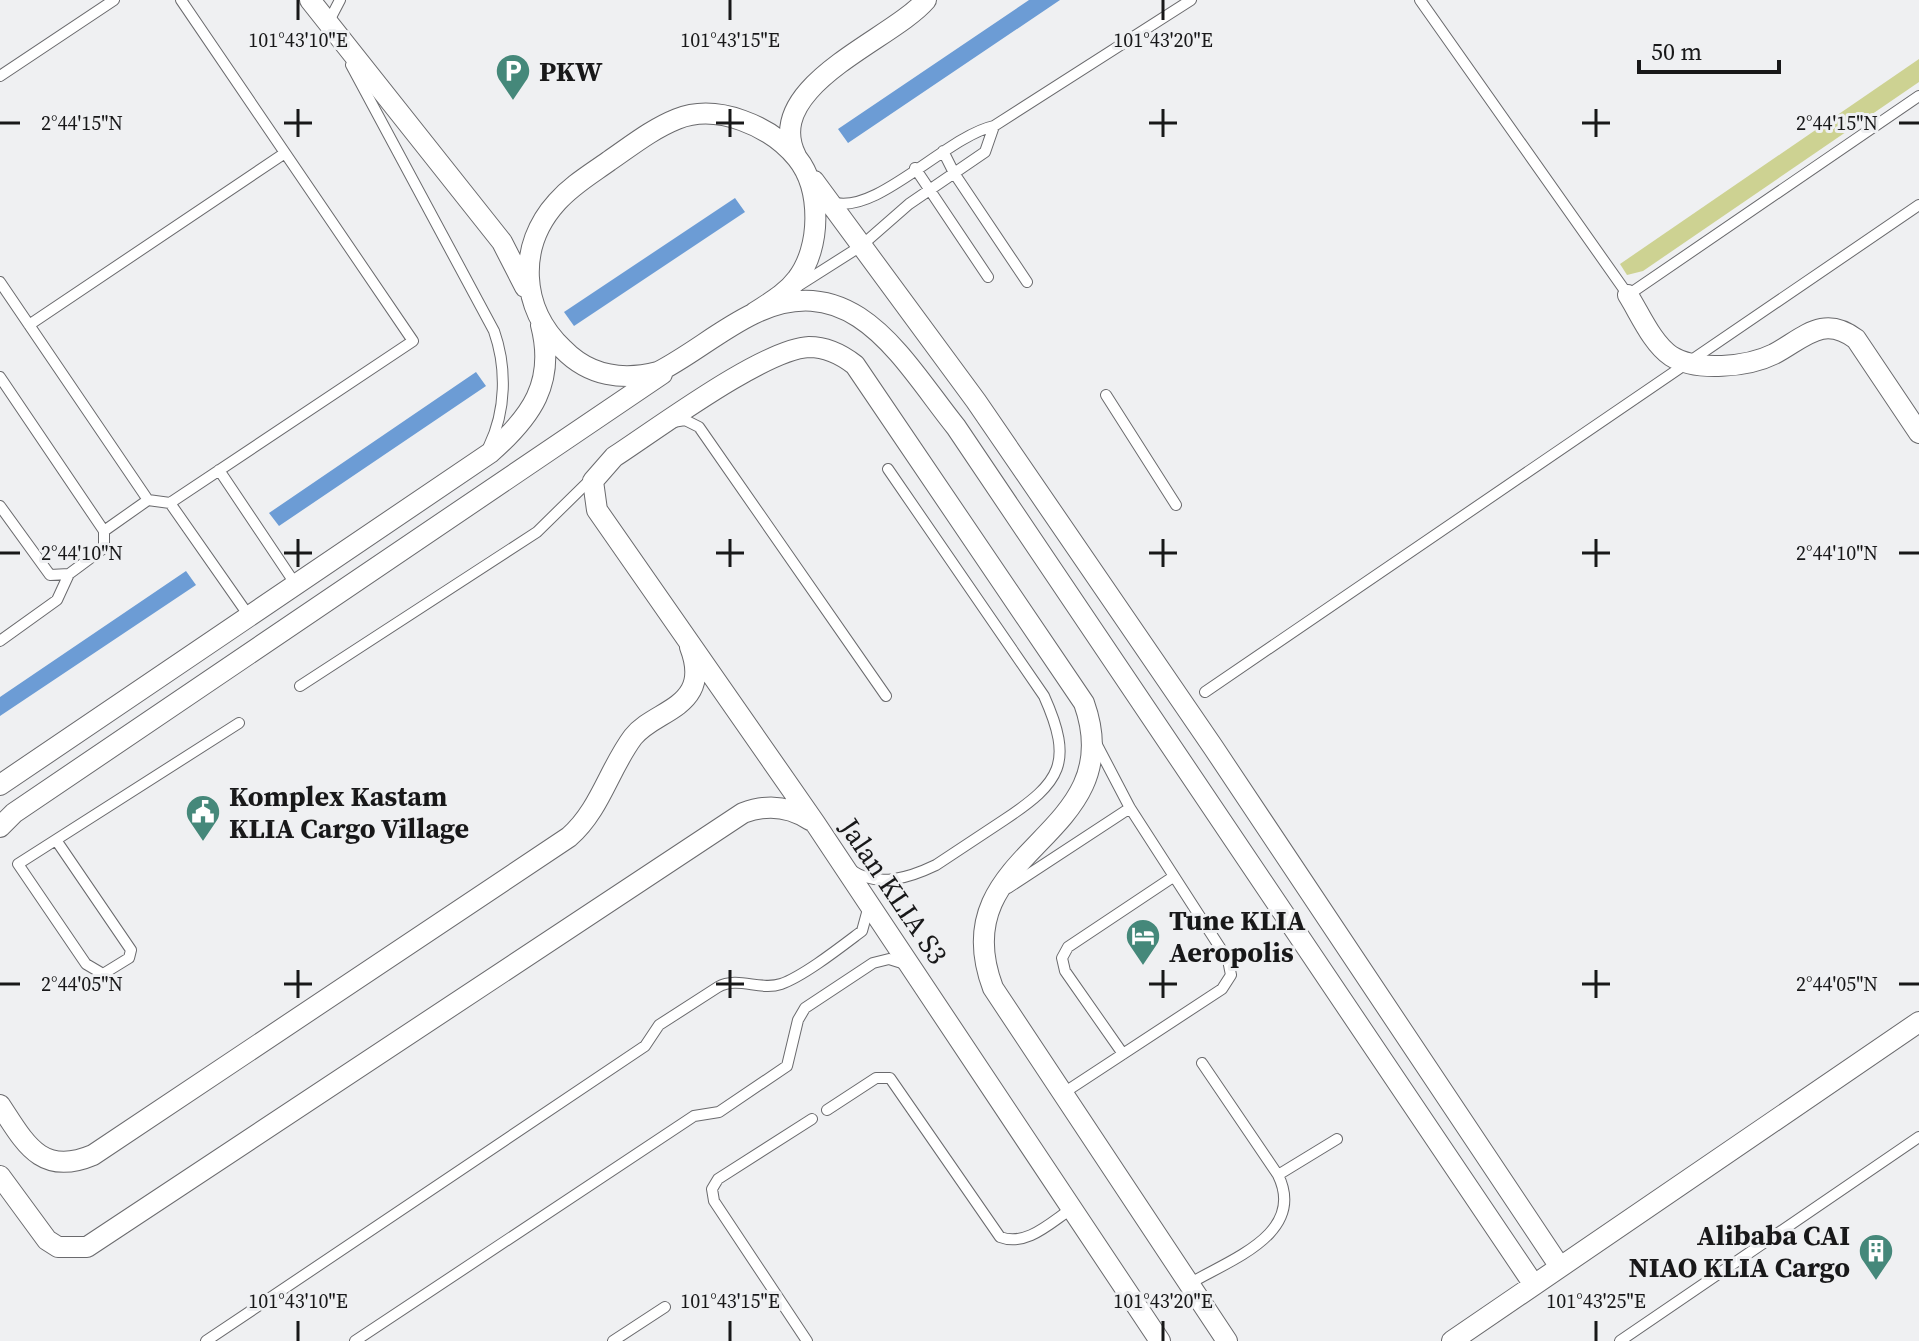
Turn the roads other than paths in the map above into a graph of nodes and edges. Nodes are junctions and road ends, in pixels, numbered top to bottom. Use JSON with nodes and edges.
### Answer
{"nodes":[{"id":1,"x":114,"y":0,"type":"edge"},
{"id":2,"x":181,"y":0,"type":"edge"},
{"id":3,"x":310,"y":0,"type":"edge"},
{"id":4,"x":340,"y":0,"type":"edge"},
{"id":5,"x":926,"y":0,"type":"edge"},
{"id":6,"x":1191,"y":0,"type":"edge"},
{"id":7,"x":1420,"y":0,"type":"edge"},
{"id":8,"x":330,"y":29,"type":"junction"},
{"id":9,"x":0,"y":76,"type":"edge"},
{"id":10,"x":1919,"y":96,"type":"edge"},
{"id":11,"x":994,"y":126,"type":"junction"},
{"id":12,"x":943,"y":151,"type":"junction"},
{"id":13,"x":285,"y":153,"type":"junction"},
{"id":14,"x":800,"y":162,"type":"junction"},
{"id":15,"x":915,"y":168,"type":"junction"},
{"id":16,"x":954,"y":173,"type":"junction"},
{"id":17,"x":928,"y":190,"type":"junction"},
{"id":18,"x":827,"y":199,"type":"junction"},
{"id":19,"x":1919,"y":205,"type":"edge"},
{"id":20,"x":861,"y":246,"type":"junction"},
{"id":21,"x":988,"y":277,"type":"dead end"},
{"id":22,"x":0,"y":282,"type":"edge"},
{"id":23,"x":1027,"y":282,"type":"dead end"},
{"id":24,"x":1628,"y":295,"type":"junction"},
{"id":25,"x":780,"y":296,"type":"junction"},
{"id":26,"x":536,"y":308,"type":"junction"},
{"id":27,"x":754,"y":313,"type":"junction"},
{"id":28,"x":29,"y":325,"type":"junction"},
{"id":29,"x":1687,"y":361,"type":"junction"},
{"id":30,"x":677,"y":362,"type":"junction"},
{"id":31,"x":0,"y":377,"type":"edge"},
{"id":32,"x":1106,"y":395,"type":"dead end"},
{"id":33,"x":667,"y":423,"type":"junction"},
{"id":34,"x":1919,"y":433,"type":"edge"},
{"id":35,"x":468,"y":468,"type":"junction"},
{"id":36,"x":888,"y":469,"type":"dead end"},
{"id":37,"x":219,"y":470,"type":"junction"},
{"id":38,"x":598,"y":472,"type":"junction"},
{"id":39,"x":148,"y":500,"type":"junction"},
{"id":40,"x":170,"y":503,"type":"junction"},
{"id":41,"x":1176,"y":505,"type":"dead end"},
{"id":42,"x":0,"y":506,"type":"edge"},
{"id":43,"x":104,"y":531,"type":"junction"},
{"id":44,"x":69,"y":574,"type":"junction"},
{"id":45,"x":296,"y":585,"type":"junction"},
{"id":46,"x":249,"y":616,"type":"junction"},
{"id":47,"x":687,"y":637,"type":"junction"},
{"id":48,"x":0,"y":641,"type":"edge"},
{"id":49,"x":300,"y":686,"type":"dead end"},
{"id":50,"x":1205,"y":692,"type":"dead end"},
{"id":51,"x":886,"y":696,"type":"dead end"},
{"id":52,"x":239,"y":723,"type":"dead end"},
{"id":53,"x":1093,"y":738,"type":"junction"},
{"id":54,"x":0,"y":785,"type":"edge"},
{"id":55,"x":1130,"y":808,"type":"junction"},
{"id":56,"x":815,"y":823,"type":"junction"},
{"id":57,"x":0,"y":827,"type":"edge"},
{"id":58,"x":56,"y":840,"type":"junction"},
{"id":59,"x":838,"y":857,"type":"junction"},
{"id":60,"x":1173,"y":877,"type":"junction"},
{"id":61,"x":993,"y":898,"type":"junction"},
{"id":62,"x":866,"y":900,"type":"junction"},
{"id":63,"x":913,"y":970,"type":"junction"},
{"id":64,"x":1919,"y":1022,"type":"edge"},
{"id":65,"x":1123,"y":1054,"type":"junction"},
{"id":66,"x":1202,"y":1063,"type":"dead end"},
{"id":67,"x":1062,"y":1094,"type":"junction"},
{"id":68,"x":0,"y":1105,"type":"edge"},
{"id":69,"x":827,"y":1110,"type":"dead end"},
{"id":70,"x":812,"y":1119,"type":"dead end"},
{"id":71,"x":1919,"y":1137,"type":"edge"},
{"id":72,"x":1337,"y":1139,"type":"dead end"},
{"id":73,"x":1278,"y":1175,"type":"junction"},
{"id":74,"x":0,"y":1176,"type":"edge"},
{"id":75,"x":1071,"y":1209,"type":"junction"},
{"id":76,"x":1560,"y":1267,"type":"junction"},
{"id":77,"x":1189,"y":1284,"type":"junction"},
{"id":78,"x":1534,"y":1285,"type":"junction"},
{"id":79,"x":665,"y":1307,"type":"dead end"},
{"id":80,"x":206,"y":1341,"type":"edge"},
{"id":81,"x":355,"y":1341,"type":"edge"},
{"id":82,"x":613,"y":1341,"type":"edge"},
{"id":83,"x":807,"y":1341,"type":"edge"},
{"id":84,"x":1160,"y":1341,"type":"edge"},
{"id":85,"x":1227,"y":1341,"type":"edge"},
{"id":86,"x":1452,"y":1341,"type":"edge"},
{"id":87,"x":1620,"y":1341,"type":"edge"}],
"edges":[{"from":1,"to":9,"type":"lane"},
{"from":2,"to":13,"type":"lane"},
{"from":3,"to":8,"type":"street"},
{"from":4,"to":8,"type":"lane"},
{"from":5,"to":14,"type":"street"},
{"from":6,"to":11,"type":"lane"},
{"from":7,"to":24,"type":"lane"},
{"from":8,"to":26,"type":"street"},
{"from":8,"to":35,"type":"lane"},
{"from":10,"to":24,"type":"lane"},
{"from":11,"to":12,"type":"lane"},
{"from":11,"to":16,"type":"lane"},
{"from":12,"to":15,"type":"lane"},
{"from":12,"to":16,"type":"lane"},
{"from":13,"to":28,"type":"lane"},
{"from":13,"to":37,"type":"lane"},
{"from":14,"to":18,"type":"street"},
{"from":14,"to":25,"type":"street"},
{"from":14,"to":26,"type":"street"},
{"from":15,"to":17,"type":"lane"},
{"from":15,"to":18,"type":"lane"},
{"from":16,"to":17,"type":"lane"},
{"from":16,"to":23,"type":"lane"},
{"from":17,"to":20,"type":"lane"},
{"from":17,"to":21,"type":"lane"},
{"from":18,"to":20,"type":"street"},
{"from":19,"to":29,"type":"lane"},
{"from":20,"to":25,"type":"lane"},
{"from":20,"to":76,"type":"street"},
{"from":22,"to":28,"type":"lane"},
{"from":24,"to":29,"type":"street"},
{"from":25,"to":27,"type":"street"},
{"from":26,"to":30,"type":"street"},
{"from":26,"to":35,"type":"street"},
{"from":27,"to":30,"type":"street"},
{"from":27,"to":78,"type":"street"},
{"from":28,"to":39,"type":"lane"},
{"from":29,"to":34,"type":"street"},
{"from":29,"to":50,"type":"lane"},
{"from":30,"to":57,"type":"street"},
{"from":31,"to":43,"type":"lane"},
{"from":32,"to":41,"type":"lane"},
{"from":33,"to":38,"type":"street"},
{"from":33,"to":51,"type":"lane"},
{"from":33,"to":53,"type":"street"},
{"from":35,"to":45,"type":"street"},
{"from":36,"to":59,"type":"lane"},
{"from":37,"to":40,"type":"lane"},
{"from":37,"to":45,"type":"lane"},
{"from":38,"to":47,"type":"street","name":"Jalan KLIA S3"},
{"from":38,"to":49,"type":"lane"},
{"from":39,"to":40,"type":"lane"},
{"from":39,"to":43,"type":"lane"},
{"from":40,"to":46,"type":"lane"},
{"from":42,"to":44,"type":"lane"},
{"from":43,"to":44,"type":"lane"},
{"from":44,"to":48,"type":"lane"},
{"from":45,"to":46,"type":"street"},
{"from":46,"to":54,"type":"street"},
{"from":47,"to":56,"type":"street","name":"Jalan KLIA S3"},
{"from":47,"to":68,"type":"street"},
{"from":52,"to":58,"type":"lane"},
{"from":53,"to":55,"type":"lane"},
{"from":53,"to":61,"type":"street"},
{"from":55,"to":60,"type":"lane"},
{"from":55,"to":61,"type":"lane"},
{"from":56,"to":59,"type":"street","name":"Jalan KLIA S3"},
{"from":56,"to":74,"type":"street"},
{"from":58,"to":58,"type":"lane"},
{"from":59,"to":62,"type":"street","name":"Jalan KLIA S3"},
{"from":60,"to":65,"type":"lane"},
{"from":60,"to":65,"type":"lane"},
{"from":61,"to":67,"type":"street"},
{"from":62,"to":63,"type":"street","name":"Jalan KLIA S3"},
{"from":62,"to":80,"type":"lane"},
{"from":63,"to":75,"type":"street","name":"Jalan KLIA S3"},
{"from":63,"to":81,"type":"lane"},
{"from":64,"to":76,"type":"street"},
{"from":65,"to":67,"type":"lane"},
{"from":66,"to":73,"type":"lane"},
{"from":67,"to":77,"type":"street"},
{"from":69,"to":75,"type":"lane"},
{"from":70,"to":83,"type":"lane"},
{"from":71,"to":87,"type":"lane"},
{"from":72,"to":73,"type":"lane"},
{"from":73,"to":77,"type":"lane"},
{"from":75,"to":84,"type":"street","name":"Jalan KLIA S3"},
{"from":76,"to":78,"type":"street"},
{"from":77,"to":85,"type":"street"},
{"from":78,"to":86,"type":"street"},
{"from":79,"to":82,"type":"lane"}]}
